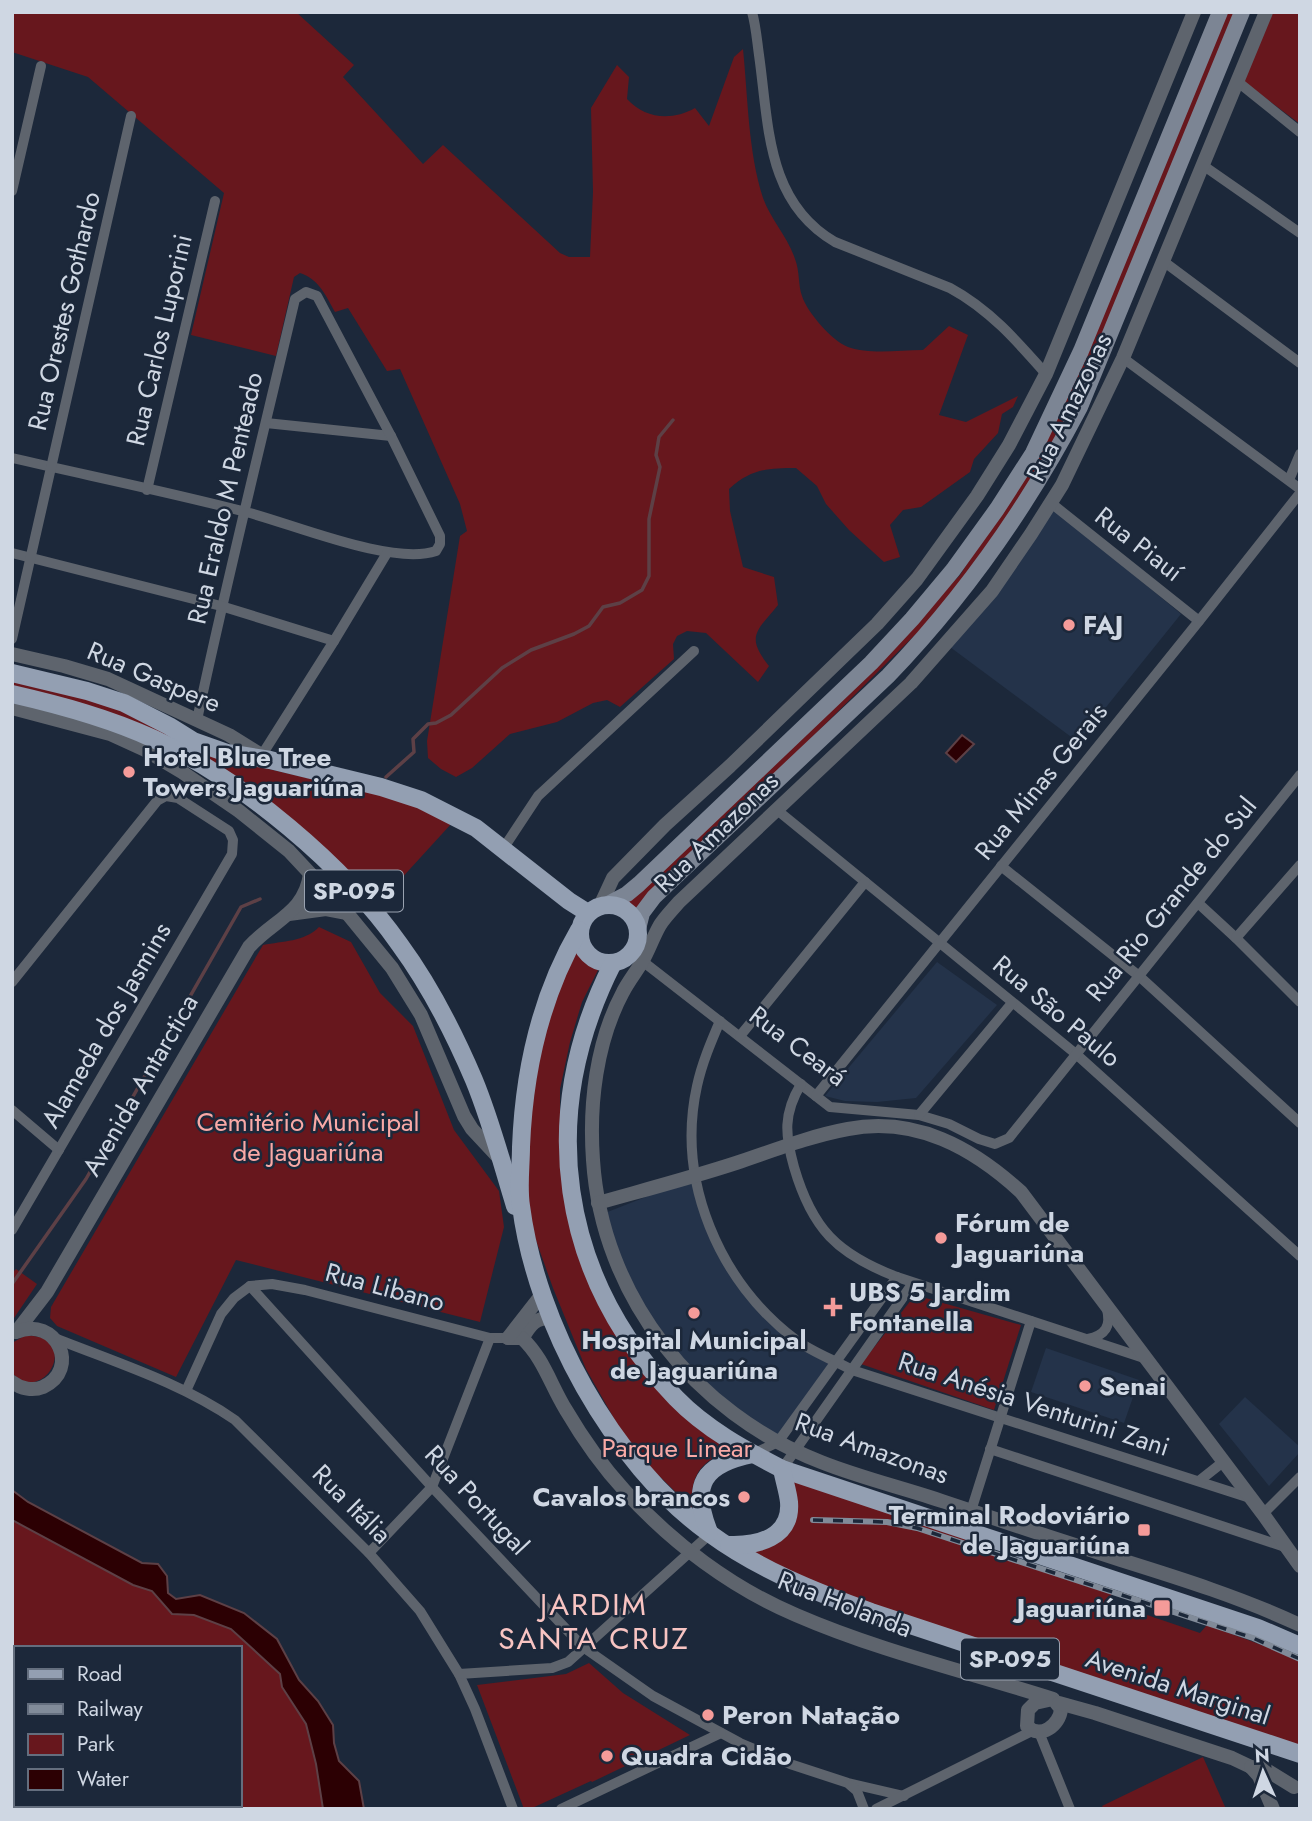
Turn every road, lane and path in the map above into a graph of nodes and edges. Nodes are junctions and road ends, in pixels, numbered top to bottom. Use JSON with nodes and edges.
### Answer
{"nodes":[{"id":1,"x":752,"y":12,"type":"edge"},
{"id":2,"x":1194,"y":12,"type":"edge"},
{"id":3,"x":1220,"y":12,"type":"edge"},
{"id":4,"x":1242,"y":12,"type":"edge"},
{"id":5,"x":1266,"y":12,"type":"edge"},
{"id":6,"x":41,"y":66,"type":"dead end"},
{"id":7,"x":1238,"y":82,"type":"junction"},
{"id":8,"x":131,"y":116,"type":"dead end"},
{"id":9,"x":1300,"y":132,"type":"edge"},
{"id":10,"x":1204,"y":166,"type":"junction"},
{"id":11,"x":12,"y":191,"type":"edge"},
{"id":12,"x":215,"y":201,"type":"dead end"},
{"id":13,"x":1300,"y":233,"type":"edge"},
{"id":14,"x":1163,"y":261,"type":"junction"},
{"id":15,"x":1124,"y":358,"type":"junction"},
{"id":16,"x":1300,"y":363,"type":"edge"},
{"id":17,"x":1046,"y":374,"type":"junction"},
{"id":18,"x":266,"y":423,"type":"junction"},
{"id":19,"x":391,"y":436,"type":"junction"},
{"id":20,"x":1300,"y":454,"type":"edge"},
{"id":21,"x":12,"y":458,"type":"edge"},
{"id":22,"x":51,"y":467,"type":"junction"},
{"id":23,"x":1289,"y":480,"type":"junction"},
{"id":24,"x":148,"y":490,"type":"junction"},
{"id":25,"x":1300,"y":491,"type":"edge"},
{"id":26,"x":1051,"y":503,"type":"junction"},
{"id":27,"x":245,"y":512,"type":"junction"},
{"id":28,"x":12,"y":553,"type":"edge"},
{"id":29,"x":387,"y":553,"type":"junction"},
{"id":30,"x":31,"y":557,"type":"junction"},
{"id":31,"x":221,"y":606,"type":"junction"},
{"id":32,"x":1199,"y":621,"type":"junction"},
{"id":33,"x":12,"y":639,"type":"edge"},
{"id":34,"x":334,"y":641,"type":"junction"},
{"id":35,"x":694,"y":651,"type":"dead end"},
{"id":36,"x":12,"y":654,"type":"edge"},
{"id":37,"x":12,"y":673,"type":"edge"},
{"id":38,"x":12,"y":694,"type":"edge"},
{"id":39,"x":12,"y":708,"type":"edge"},
{"id":40,"x":197,"y":720,"type":"junction"},
{"id":41,"x":264,"y":757,"type":"junction"},
{"id":42,"x":1300,"y":775,"type":"edge"},
{"id":43,"x":777,"y":810,"type":"junction"},
{"id":44,"x":503,"y":849,"type":"junction"},
{"id":45,"x":1300,"y":865,"type":"edge"},
{"id":46,"x":1001,"y":866,"type":"junction"},
{"id":47,"x":310,"y":874,"type":"junction"},
{"id":48,"x":864,"y":882,"type":"junction"},
{"id":49,"x":322,"y":887,"type":"junction"},
{"id":50,"x":1198,"y":903,"type":"junction"},
{"id":51,"x":305,"y":912,"type":"junction"},
{"id":52,"x":347,"y":913,"type":"junction"},
{"id":53,"x":289,"y":914,"type":"junction"},
{"id":54,"x":593,"y":914,"type":"junction"},
{"id":55,"x":638,"y":929,"type":"junction"},
{"id":56,"x":1236,"y":937,"type":"junction"},
{"id":57,"x":939,"y":943,"type":"junction"},
{"id":58,"x":637,"y":956,"type":"junction"},
{"id":59,"x":613,"y":963,"type":"junction"},
{"id":60,"x":1139,"y":975,"type":"junction"},
{"id":61,"x":12,"y":982,"type":"edge"},
{"id":62,"x":1300,"y":1002,"type":"edge"},
{"id":63,"x":1012,"y":1003,"type":"junction"},
{"id":64,"x":720,"y":1021,"type":"junction"},
{"id":65,"x":740,"y":1036,"type":"junction"},
{"id":66,"x":1076,"y":1054,"type":"junction"},
{"id":67,"x":801,"y":1084,"type":"junction"},
{"id":68,"x":816,"y":1096,"type":"junction"},
{"id":69,"x":12,"y":1110,"type":"edge"},
{"id":70,"x":522,"y":1115,"type":"junction"},
{"id":71,"x":919,"y":1115,"type":"junction"},
{"id":72,"x":1300,"y":1123,"type":"edge"},
{"id":73,"x":490,"y":1124,"type":"junction"},
{"id":74,"x":995,"y":1144,"type":"joint"},
{"id":75,"x":788,"y":1146,"type":"junction"},
{"id":76,"x":59,"y":1150,"type":"junction"},
{"id":77,"x":500,"y":1159,"type":"junction"},
{"id":78,"x":695,"y":1177,"type":"junction"},
{"id":79,"x":598,"y":1203,"type":"junction"},
{"id":80,"x":12,"y":1230,"type":"edge"},
{"id":81,"x":528,"y":1248,"type":"junction"},
{"id":82,"x":1300,"y":1256,"type":"edge"},
{"id":83,"x":897,"y":1277,"type":"junction"},
{"id":84,"x":913,"y":1283,"type":"junction"},
{"id":85,"x":250,"y":1286,"type":"junction"},
{"id":86,"x":47,"y":1292,"type":"junction"},
{"id":87,"x":543,"y":1293,"type":"junction"},
{"id":88,"x":1106,"y":1304,"type":"junction"},
{"id":89,"x":551,"y":1318,"type":"junction"},
{"id":90,"x":1031,"y":1321,"type":"junction"},
{"id":91,"x":15,"y":1333,"type":"edge"},
{"id":92,"x":50,"y":1335,"type":"junction"},
{"id":93,"x":490,"y":1338,"type":"junction"},
{"id":94,"x":515,"y":1338,"type":"junction"},
{"id":95,"x":1088,"y":1339,"type":"junction"},
{"id":96,"x":1147,"y":1359,"type":"junction"},
{"id":97,"x":835,"y":1362,"type":"junction"},
{"id":98,"x":852,"y":1370,"type":"junction"},
{"id":99,"x":12,"y":1382,"type":"edge"},
{"id":100,"x":29,"y":1389,"type":"junction"},
{"id":101,"x":186,"y":1391,"type":"junction"},
{"id":102,"x":12,"y":1394,"type":"edge"},
{"id":103,"x":1000,"y":1417,"type":"junction"},
{"id":104,"x":778,"y":1442,"type":"junction"},
{"id":105,"x":990,"y":1449,"type":"junction"},
{"id":106,"x":795,"y":1450,"type":"junction"},
{"id":107,"x":753,"y":1454,"type":"junction"},
{"id":108,"x":1223,"y":1462,"type":"junction"},
{"id":109,"x":782,"y":1469,"type":"junction"},
{"id":110,"x":1300,"y":1477,"type":"edge"},
{"id":111,"x":1199,"y":1481,"type":"junction"},
{"id":112,"x":432,"y":1486,"type":"junction"},
{"id":113,"x":1250,"y":1497,"type":"junction"},
{"id":114,"x":971,"y":1511,"type":"junction"},
{"id":115,"x":1264,"y":1514,"type":"junction"},
{"id":116,"x":710,"y":1534,"type":"junction"},
{"id":117,"x":728,"y":1545,"type":"junction"},
{"id":118,"x":1285,"y":1547,"type":"junction"},
{"id":119,"x":690,"y":1552,"type":"junction"},
{"id":120,"x":369,"y":1553,"type":"junction"},
{"id":121,"x":1300,"y":1566,"type":"edge"},
{"id":122,"x":1300,"y":1625,"type":"edge"},
{"id":123,"x":1300,"y":1646,"type":"edge"},
{"id":124,"x":583,"y":1647,"type":"junction"},
{"id":125,"x":459,"y":1674,"type":"junction"},
{"id":126,"x":988,"y":1681,"type":"junction"},
{"id":127,"x":1056,"y":1701,"type":"junction"},
{"id":128,"x":1028,"y":1710,"type":"junction"},
{"id":129,"x":1095,"y":1713,"type":"junction"},
{"id":130,"x":1054,"y":1726,"type":"junction"},
{"id":131,"x":1035,"y":1732,"type":"junction"},
{"id":132,"x":721,"y":1733,"type":"junction"},
{"id":133,"x":1300,"y":1754,"type":"edge"},
{"id":134,"x":1251,"y":1767,"type":"junction"},
{"id":135,"x":848,"y":1783,"type":"junction"},
{"id":136,"x":1297,"y":1789,"type":"edge"},
{"id":137,"x":904,"y":1796,"type":"junction"},
{"id":138,"x":1272,"y":1805,"type":"edge"},
{"id":139,"x":513,"y":1809,"type":"edge"},
{"id":140,"x":561,"y":1809,"type":"edge"},
{"id":141,"x":864,"y":1809,"type":"edge"},
{"id":142,"x":876,"y":1809,"type":"edge"},
{"id":143,"x":1070,"y":1809,"type":"edge"}],
"edges":[{"from":1,"to":17,"type":"street"},
{"from":2,"to":17,"type":"street"},
{"from":3,"to":54,"type":"main road"},
{"from":4,"to":55,"type":"main road"},
{"from":5,"to":7,"type":"street","name":"Rua Amazonas"},
{"from":6,"to":11,"type":"street"},
{"from":7,"to":9,"type":"street"},
{"from":7,"to":10,"type":"street","name":"Rua Amazonas"},
{"from":8,"to":22,"type":"street","name":"Rua Orestes Gothardo"},
{"from":10,"to":13,"type":"street"},
{"from":10,"to":14,"type":"street","name":"Rua Amazonas"},
{"from":12,"to":24,"type":"street","name":"Rua Carlos Luporini"},
{"from":14,"to":15,"type":"street","name":"Rua Amazonas"},
{"from":14,"to":16,"type":"street"},
{"from":15,"to":23,"type":"street"},
{"from":15,"to":26,"type":"street","name":"Rua Amazonas"},
{"from":17,"to":54,"type":"street"},
{"from":18,"to":19,"type":"street"},
{"from":18,"to":19,"type":"street","name":"Rua Eraldo M Penteado"},
{"from":18,"to":27,"type":"street","name":"Rua Eraldo M Penteado"},
{"from":19,"to":29,"type":"street"},
{"from":20,"to":23,"type":"street"},
{"from":21,"to":22,"type":"street"},
{"from":22,"to":24,"type":"street"},
{"from":22,"to":30,"type":"street","name":"Rua Orestes Gothardo"},
{"from":23,"to":25,"type":"street"},
{"from":24,"to":27,"type":"street"},
{"from":25,"to":32,"type":"street","name":"Rua Minas Gerais"},
{"from":26,"to":32,"type":"street","name":"Rua Piauí"},
{"from":26,"to":43,"type":"street","name":"Rua Amazonas"},
{"from":27,"to":29,"type":"street"},
{"from":27,"to":31,"type":"street","name":"Rua Eraldo M Penteado"},
{"from":28,"to":30,"type":"street"},
{"from":29,"to":34,"type":"street"},
{"from":30,"to":31,"type":"street"},
{"from":30,"to":33,"type":"street","name":"Rua Orestes Gothardo"},
{"from":31,"to":34,"type":"street"},
{"from":31,"to":40,"type":"street","name":"Rua Eraldo M Penteado"},
{"from":32,"to":46,"type":"street","name":"Rua Minas Gerais"},
{"from":34,"to":41,"type":"street"},
{"from":35,"to":44,"type":"street"},
{"from":36,"to":40,"type":"street","name":"Rua Gaspere"},
{"from":37,"to":41,"type":"main road"},
{"from":38,"to":73,"type":"main road","number":"SP-095"},
{"from":39,"to":47,"type":"street"},
{"from":40,"to":41,"type":"street","name":"Rua Gaspere"},
{"from":41,"to":44,"type":"main road"},
{"from":42,"to":50,"type":"street","name":"Rua Rio Grande do Sul"},
{"from":43,"to":48,"type":"street","name":"Rua São Paulo"},
{"from":43,"to":58,"type":"street","name":"Rua Amazonas"},
{"from":44,"to":54,"type":"main road"},
{"from":45,"to":56,"type":"street"},
{"from":46,"to":57,"type":"street","name":"Rua Minas Gerais"},
{"from":46,"to":60,"type":"street"},
{"from":47,"to":49,"type":"street"},
{"from":47,"to":53,"type":"street","name":"Avenida Antarctica"},
{"from":48,"to":57,"type":"street","name":"Rua São Paulo"},
{"from":48,"to":65,"type":"street"},
{"from":49,"to":51,"type":"street"},
{"from":49,"to":52,"type":"street"},
{"from":50,"to":56,"type":"street"},
{"from":50,"to":60,"type":"street","name":"Rua Rio Grande do Sul"},
{"from":51,"to":52,"type":"street","name":"Avenida Antarctica"},
{"from":51,"to":53,"type":"street","name":"Avenida Antarctica"},
{"from":52,"to":77,"type":"street"},
{"from":53,"to":86,"type":"street","name":"Avenida Antarctica"},
{"from":54,"to":55,"type":"main road"},
{"from":54,"to":59,"type":"main road"},
{"from":54,"to":70,"type":"main road","number":"SP-095"},
{"from":55,"to":58,"type":"main road"},
{"from":56,"to":62,"type":"street"},
{"from":57,"to":63,"type":"street","name":"Rua São Paulo"},
{"from":57,"to":68,"type":"street","name":"Rua Minas Gerais"},
{"from":58,"to":59,"type":"main road"},
{"from":58,"to":64,"type":"street","name":"Rua Ceará"},
{"from":58,"to":79,"type":"street","name":"Rua Amazonas"},
{"from":59,"to":107,"type":"main road"},
{"from":60,"to":66,"type":"street","name":"Rua Rio Grande do Sul"},
{"from":60,"to":72,"type":"street"},
{"from":61,"to":76,"type":"street","name":"Alameda dos Jasmins"},
{"from":63,"to":66,"type":"street","name":"Rua São Paulo"},
{"from":63,"to":71,"type":"street"},
{"from":64,"to":65,"type":"street","name":"Rua Ceará"},
{"from":64,"to":78,"type":"street","name":"Rua Anésia Venturini Zani"},
{"from":65,"to":67,"type":"street","name":"Rua Ceará"},
{"from":66,"to":74,"type":"street","name":"Rua Rio Grande do Sul"},
{"from":66,"to":82,"type":"street","name":"Rua São Paulo"},
{"from":67,"to":68,"type":"street","name":"Rua Ceará"},
{"from":67,"to":75,"type":"street"},
{"from":68,"to":71,"type":"street","name":"Rua Ceará"},
{"from":69,"to":76,"type":"street"},
{"from":70,"to":73,"type":"main road"},
{"from":70,"to":81,"type":"main road","number":"SP-095"},
{"from":71,"to":74,"type":"street","name":"Rua Ceará"},
{"from":73,"to":77,"type":"main road","number":"SP-095"},
{"from":75,"to":78,"type":"street"},
{"from":75,"to":83,"type":"street"},
{"from":75,"to":88,"type":"street"},
{"from":76,"to":80,"type":"street","name":"Alameda dos Jasmins"},
{"from":77,"to":81,"type":"main road","number":"SP-095"},
{"from":78,"to":79,"type":"street"},
{"from":78,"to":97,"type":"street","name":"Rua Anésia Venturini Zani"},
{"from":79,"to":104,"type":"street","name":"Rua Amazonas"},
{"from":81,"to":87,"type":"main road","number":"SP-095"},
{"from":83,"to":84,"type":"street"},
{"from":83,"to":97,"type":"street"},
{"from":84,"to":90,"type":"street"},
{"from":84,"to":98,"type":"street"},
{"from":85,"to":93,"type":"street","name":"Rua Libano"},
{"from":85,"to":101,"type":"street"},
{"from":85,"to":112,"type":"street","name":"Rua Portugal"},
{"from":86,"to":91,"type":"street","name":"Avenida Antarctica"},
{"from":86,"to":92,"type":"street","name":"Avenida Antarctica"},
{"from":87,"to":89,"type":"main road","number":"SP-095"},
{"from":87,"to":94,"type":"street"},
{"from":88,"to":95,"type":"street"},
{"from":88,"to":96,"type":"street"},
{"from":89,"to":94,"type":"street"},
{"from":89,"to":116,"type":"main road","number":"SP-095"},
{"from":90,"to":95,"type":"street"},
{"from":90,"to":103,"type":"street"},
{"from":91,"to":92,"type":"street"},
{"from":92,"to":100,"type":"street","name":"Avenida Antarctica"},
{"from":92,"to":101,"type":"street","name":"Rua Itália"},
{"from":93,"to":94,"type":"street","name":"Rua Libano"},
{"from":93,"to":112,"type":"street"},
{"from":94,"to":119,"type":"street","name":"Rua Holanda"},
{"from":95,"to":96,"type":"street"},
{"from":96,"to":108,"type":"street"},
{"from":97,"to":98,"type":"street","name":"Rua Anésia Venturini Zani"},
{"from":97,"to":104,"type":"street"},
{"from":98,"to":103,"type":"street","name":"Rua Anésia Venturini Zani"},
{"from":98,"to":106,"type":"street"},
{"from":99,"to":100,"type":"street"},
{"from":100,"to":102,"type":"street"},
{"from":101,"to":120,"type":"street","name":"Rua Itália"},
{"from":103,"to":105,"type":"street"},
{"from":103,"to":111,"type":"street","name":"Rua Anésia Venturini Zani"},
{"from":104,"to":106,"type":"street","name":"Rua Amazonas"},
{"from":104,"to":107,"type":"street"},
{"from":105,"to":114,"type":"street"},
{"from":105,"to":118,"type":"street"},
{"from":106,"to":109,"type":"street"},
{"from":106,"to":114,"type":"street","name":"Rua Amazonas"},
{"from":107,"to":109,"type":"main road"},
{"from":107,"to":116,"type":"main road"},
{"from":108,"to":111,"type":"street"},
{"from":108,"to":113,"type":"street"},
{"from":109,"to":117,"type":"main road"},
{"from":109,"to":123,"type":"main road"},
{"from":110,"to":115,"type":"street"},
{"from":111,"to":113,"type":"street","name":"Rua Anésia Venturini Zani"},
{"from":112,"to":120,"type":"street"},
{"from":112,"to":124,"type":"street","name":"Rua Portugal"},
{"from":113,"to":115,"type":"street"},
{"from":114,"to":122,"type":"street","name":"Rua Amazonas"},
{"from":115,"to":118,"type":"street"},
{"from":116,"to":117,"type":"main road","number":"SP-095"},
{"from":116,"to":119,"type":"street"},
{"from":117,"to":133,"type":"main road","name":"Avenida Marginal","number":"SP-095"},
{"from":118,"to":121,"type":"street"},
{"from":119,"to":124,"type":"street"},
{"from":119,"to":126,"type":"street","name":"Rua Holanda"},
{"from":120,"to":125,"type":"street","name":"Rua Itália"},
{"from":124,"to":125,"type":"street"},
{"from":124,"to":132,"type":"street","name":"Rua Portugal"},
{"from":125,"to":139,"type":"street","name":"Rua Itália"},
{"from":126,"to":127,"type":"street"},
{"from":126,"to":128,"type":"street"},
{"from":127,"to":128,"type":"street"},
{"from":127,"to":129,"type":"street"},
{"from":127,"to":130,"type":"street"},
{"from":128,"to":131,"type":"street"},
{"from":129,"to":130,"type":"street"},
{"from":129,"to":134,"type":"street"},
{"from":130,"to":131,"type":"street"},
{"from":131,"to":137,"type":"street"},
{"from":131,"to":143,"type":"street"},
{"from":132,"to":135,"type":"street","name":"Rua Portugal"},
{"from":132,"to":140,"type":"street"},
{"from":134,"to":136,"type":"street"},
{"from":134,"to":138,"type":"street"},
{"from":135,"to":137,"type":"street","name":"Rua Portugal"},
{"from":135,"to":141,"type":"street"},
{"from":136,"to":138,"type":"street"},
{"from":137,"to":142,"type":"street"}]}
